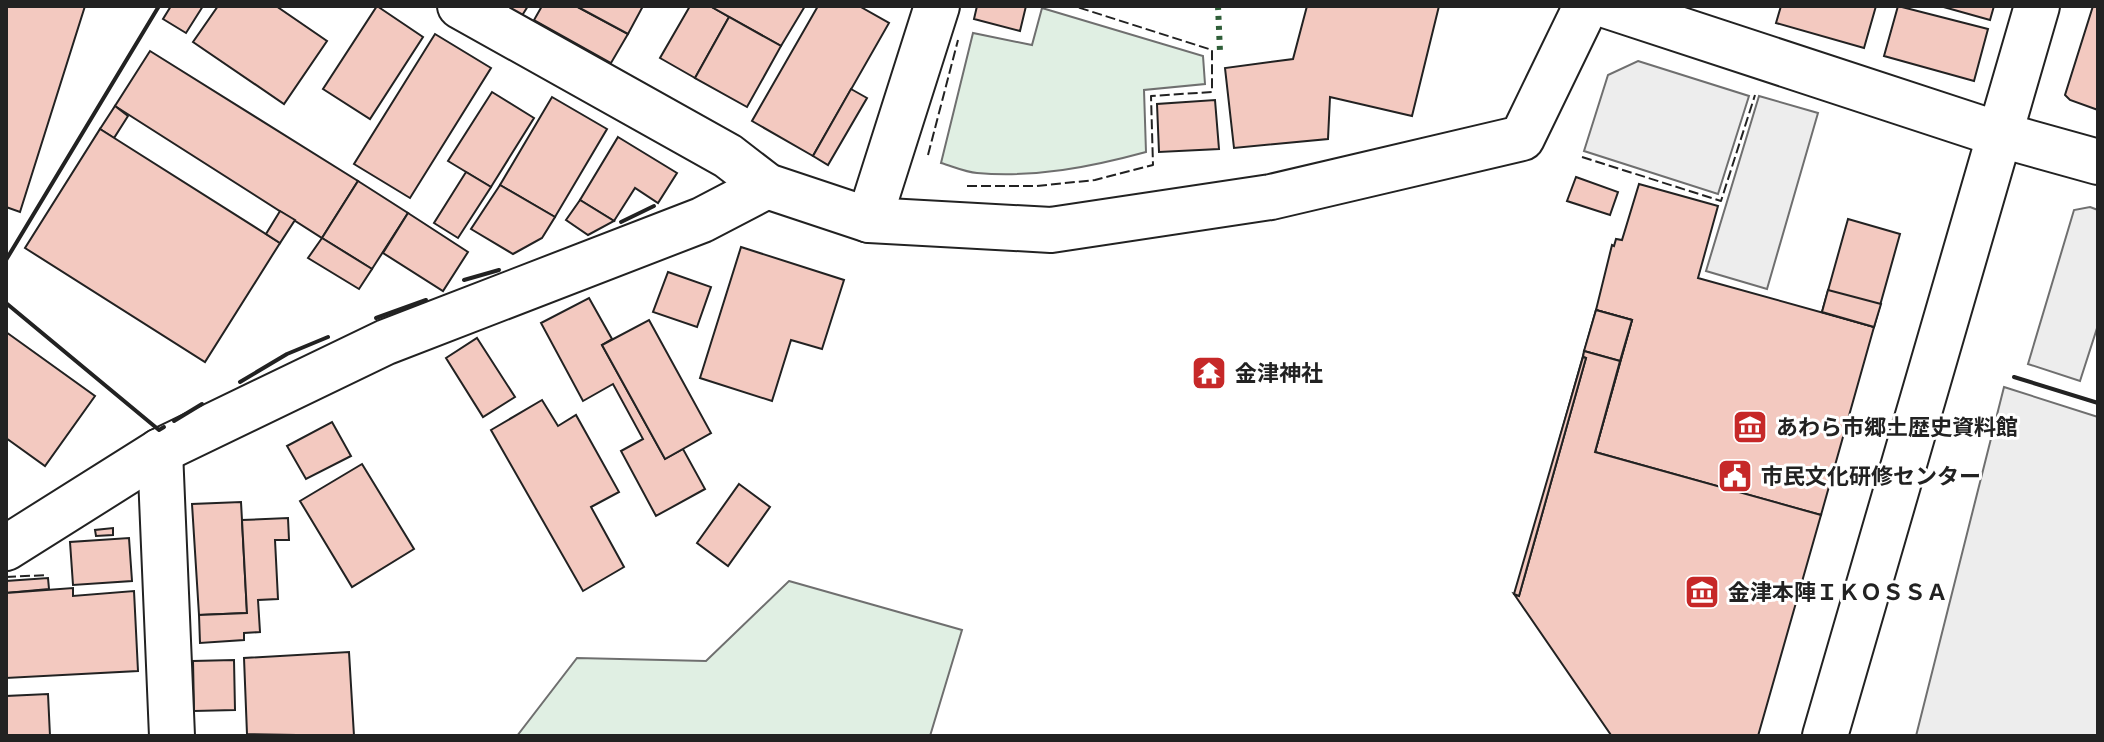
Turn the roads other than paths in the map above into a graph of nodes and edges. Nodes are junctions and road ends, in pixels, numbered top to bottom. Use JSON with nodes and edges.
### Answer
{"nodes":[{"id":1,"x":460,"y":6,"type":"edge"},
{"id":2,"x":937,"y":6,"type":"edge"},
{"id":3,"x":1586,"y":6,"type":"edge"},
{"id":4,"x":1608,"y":6,"type":"edge"},
{"id":5,"x":2037,"y":6,"type":"edge"},
{"id":6,"x":2001,"y":135,"type":"junction"},
{"id":7,"x":2098,"y":162,"type":"edge"},
{"id":8,"x":767,"y":186,"type":"junction"},
{"id":9,"x":869,"y":220,"type":"junction"},
{"id":10,"x":160,"y":451,"type":"junction"},
{"id":11,"x":6,"y":548,"type":"edge"},
{"id":12,"x":172,"y":736,"type":"edge"},
{"id":13,"x":1825,"y":736,"type":"edge"}],
"edges":[{"from":1,"to":8,"type":"street"},
{"from":2,"to":9,"type":"street"},
{"from":3,"to":9,"type":"street"},
{"from":4,"to":6,"type":"street"},
{"from":5,"to":6,"type":"street"},
{"from":6,"to":7,"type":"street"},
{"from":6,"to":13,"type":"street"},
{"from":8,"to":9,"type":"street"},
{"from":8,"to":10,"type":"street"},
{"from":10,"to":11,"type":"street"},
{"from":10,"to":12,"type":"street"}]}
